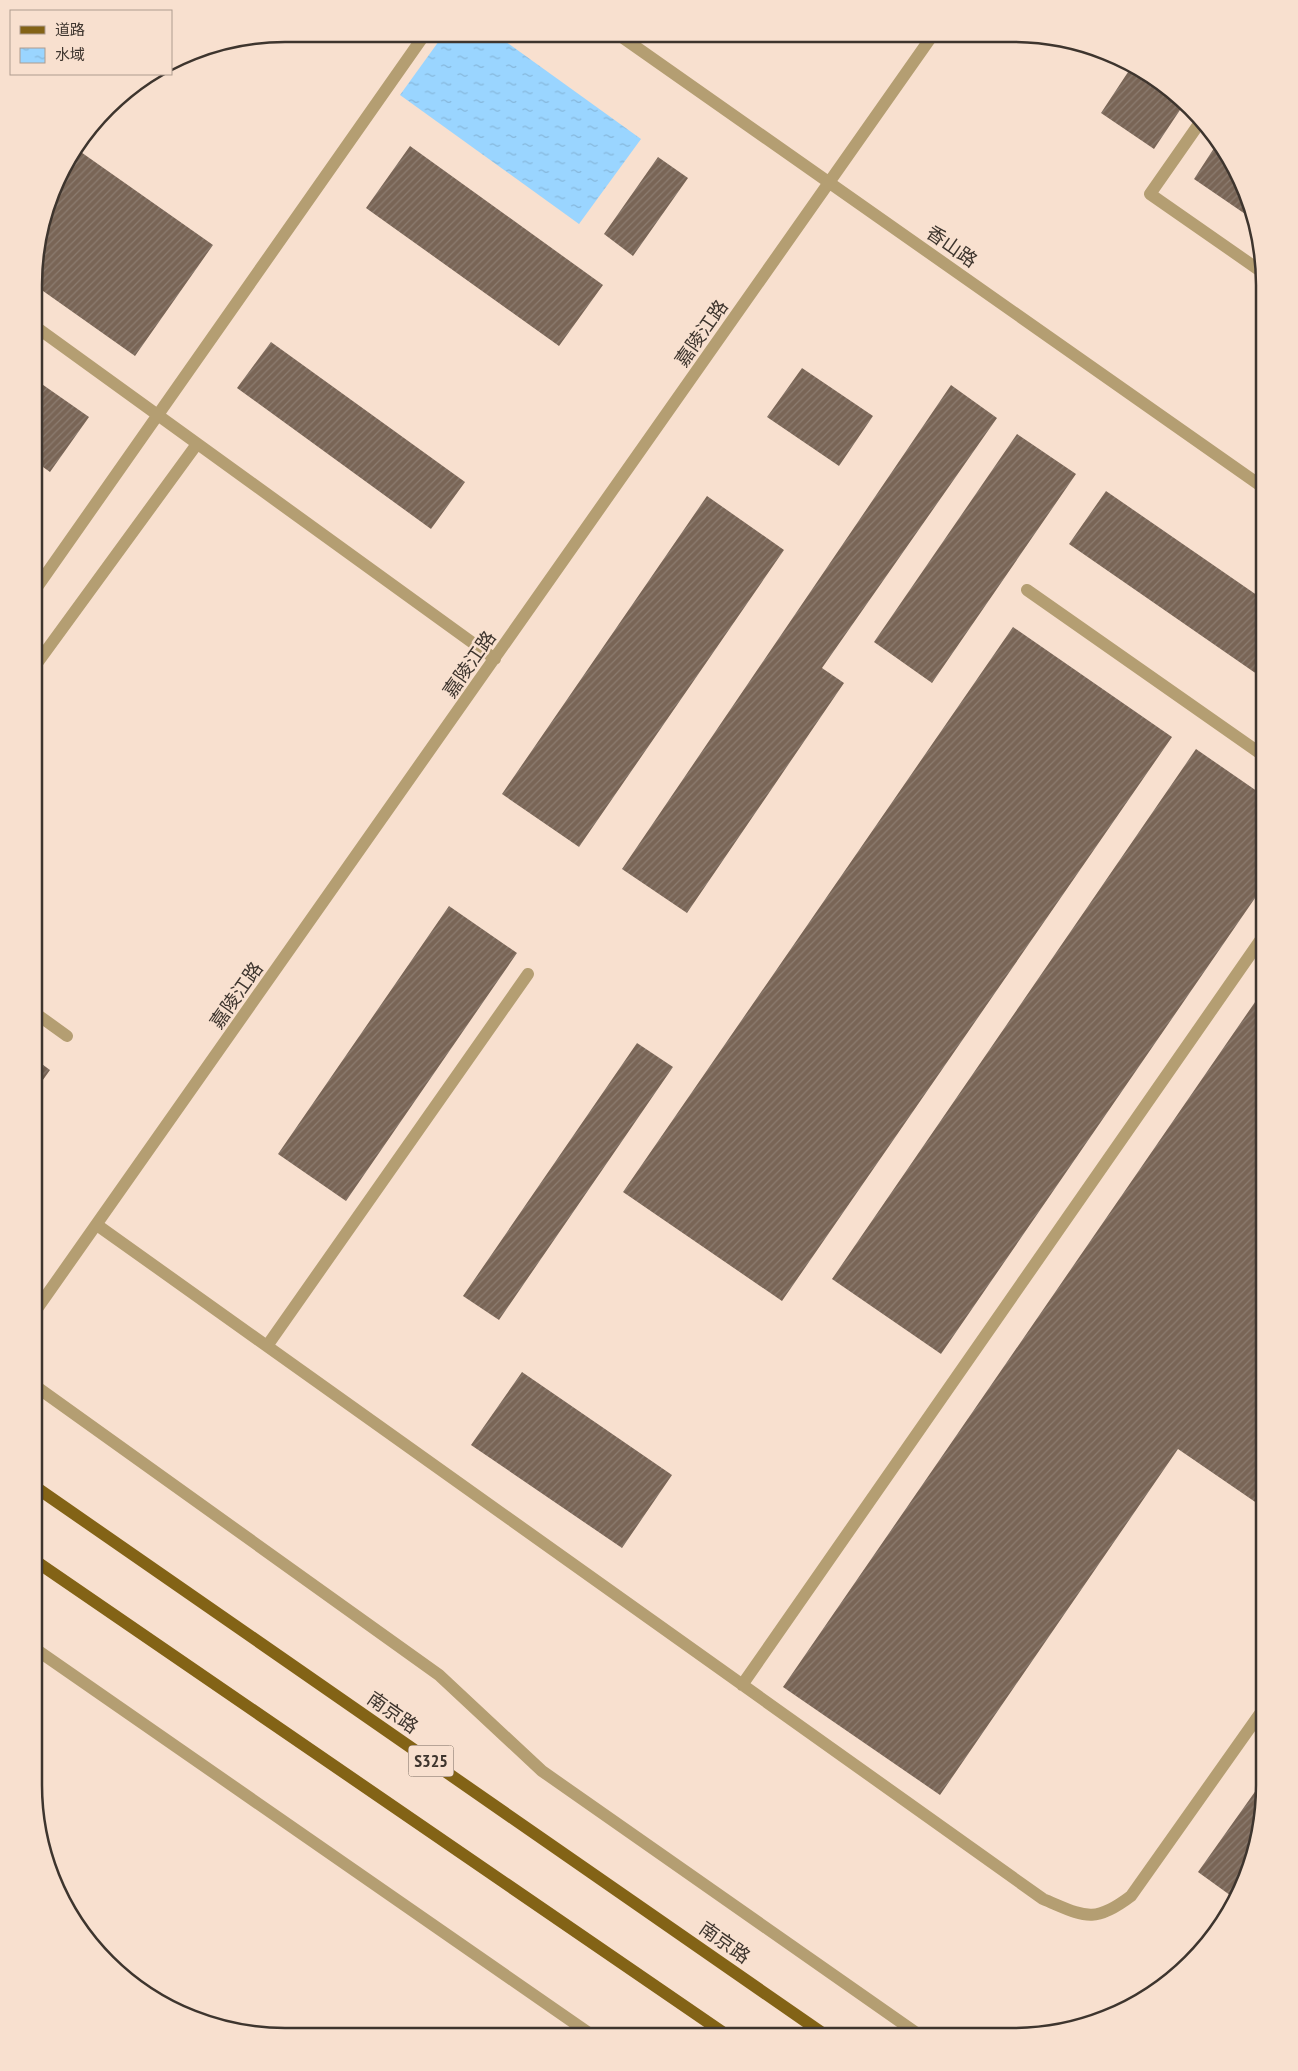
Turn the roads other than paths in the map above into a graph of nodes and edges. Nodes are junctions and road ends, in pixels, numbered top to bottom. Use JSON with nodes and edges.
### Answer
{"nodes":[{"id":1,"x":419,"y":42,"type":"edge"},
{"id":2,"x":629,"y":42,"type":"edge"},
{"id":3,"x":928,"y":42,"type":"edge"},
{"id":4,"x":1197,"y":127,"type":"edge"},
{"id":5,"x":830,"y":182,"type":"junction"},
{"id":6,"x":1255,"y":267,"type":"edge"},
{"id":7,"x":42,"y":331,"type":"edge"},
{"id":8,"x":159,"y":416,"type":"junction"},
{"id":9,"x":197,"y":444,"type":"junction"},
{"id":10,"x":1256,"y":482,"type":"edge"},
{"id":11,"x":42,"y":580,"type":"edge"},
{"id":12,"x":1027,"y":590,"type":"dead end"},
{"id":13,"x":42,"y":656,"type":"edge"},
{"id":14,"x":495,"y":659,"type":"junction"},
{"id":15,"x":1256,"y":750,"type":"edge"},
{"id":16,"x":1256,"y":946,"type":"edge"},
{"id":17,"x":528,"y":974,"type":"dead end"},
{"id":18,"x":42,"y":1018,"type":"edge"},
{"id":19,"x":67,"y":1036,"type":"dead end"},
{"id":20,"x":97,"y":1225,"type":"junction"},
{"id":21,"x":42,"y":1302,"type":"edge"},
{"id":22,"x":267,"y":1346,"type":"junction"},
{"id":23,"x":42,"y":1391,"type":"edge"},
{"id":24,"x":42,"y":1492,"type":"edge"},
{"id":25,"x":42,"y":1565,"type":"edge"},
{"id":26,"x":42,"y":1654,"type":"edge"},
{"id":27,"x":742,"y":1685,"type":"junction"},
{"id":28,"x":1256,"y":1719,"type":"edge"},
{"id":29,"x":581,"y":2028,"type":"edge"},
{"id":30,"x":716,"y":2028,"type":"edge"},
{"id":31,"x":815,"y":2028,"type":"edge"},
{"id":32,"x":909,"y":2028,"type":"edge"}],
"edges":[{"from":1,"to":8,"type":"street"},
{"from":2,"to":5,"type":"street","name":"香山路"},
{"from":3,"to":5,"type":"street","name":"嘉陵江路"},
{"from":4,"to":6,"type":"street"},
{"from":5,"to":10,"type":"street","name":"香山路"},
{"from":5,"to":14,"type":"street","name":"嘉陵江路"},
{"from":7,"to":8,"type":"street"},
{"from":8,"to":9,"type":"street"},
{"from":8,"to":11,"type":"street"},
{"from":9,"to":13,"type":"street"},
{"from":9,"to":14,"type":"street"},
{"from":12,"to":15,"type":"street"},
{"from":14,"to":20,"type":"street","name":"嘉陵江路"},
{"from":16,"to":27,"type":"street"},
{"from":17,"to":22,"type":"street"},
{"from":18,"to":19,"type":"street"},
{"from":20,"to":21,"type":"street","name":"嘉陵江路"},
{"from":20,"to":22,"type":"street"},
{"from":22,"to":27,"type":"street"},
{"from":23,"to":32,"type":"street"},
{"from":24,"to":31,"type":"main road","name":"南京路","number":"S325"},
{"from":25,"to":30,"type":"main road"},
{"from":26,"to":29,"type":"street"},
{"from":27,"to":28,"type":"street"}]}
